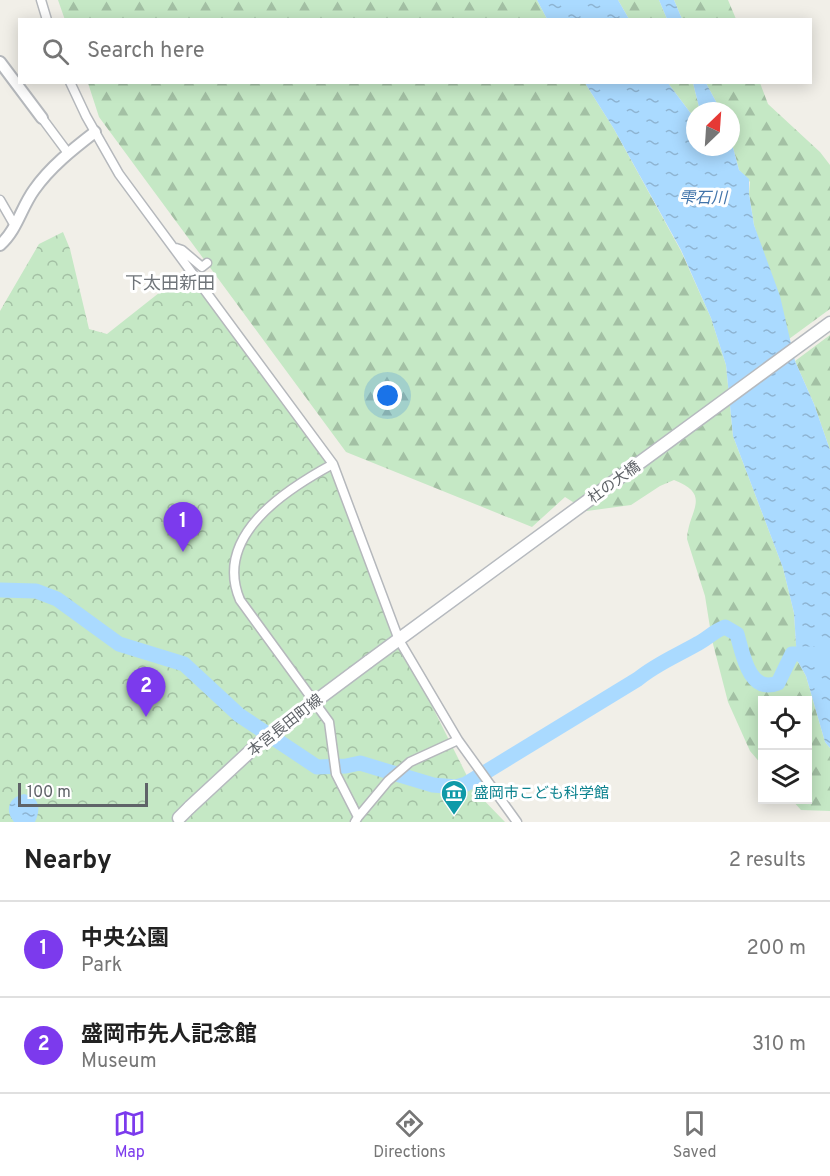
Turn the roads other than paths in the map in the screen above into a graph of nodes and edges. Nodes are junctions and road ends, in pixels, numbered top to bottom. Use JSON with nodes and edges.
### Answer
{"nodes":[{"id":1,"x":41,"y":0,"type":"edge"},
{"id":2,"x":46,"y":18,"type":"edge"},
{"id":3,"x":0,"y":62,"type":"edge"},
{"id":4,"x":71,"y":84,"type":"edge"},
{"id":5,"x":42,"y":118,"type":"joint"},
{"id":6,"x":94,"y":132,"type":"junction"},
{"id":7,"x":68,"y":153,"type":"junction"},
{"id":8,"x":0,"y":200,"type":"edge"},
{"id":9,"x":15,"y":226,"type":"junction"},
{"id":10,"x":0,"y":245,"type":"edge"},
{"id":11,"x":174,"y":248,"type":"junction"},
{"id":12,"x":207,"y":263,"type":"dead end"},
{"id":13,"x":830,"y":323,"type":"edge"},
{"id":14,"x":333,"y":464,"type":"junction"},
{"id":15,"x":399,"y":640,"type":"junction"},
{"id":16,"x":458,"y":740,"type":"junction"},
{"id":17,"x":179,"y":818,"type":"dead end"},
{"id":18,"x":357,"y":820,"type":"edge"},
{"id":19,"x":517,"y":822,"type":"edge"}],
"edges":[{"from":1,"to":2,"type":"street"},
{"from":3,"to":5,"type":"street"},
{"from":4,"to":6,"type":"street"},
{"from":5,"to":7,"type":"street"},
{"from":6,"to":7,"type":"street"},
{"from":6,"to":11,"type":"street"},
{"from":7,"to":9,"type":"street"},
{"from":8,"to":9,"type":"street"},
{"from":9,"to":10,"type":"street"},
{"from":11,"to":12,"type":"street"},
{"from":11,"to":14,"type":"street"},
{"from":13,"to":15,"type":"main road","name":"杜の大橋"},
{"from":14,"to":15,"type":"street"},
{"from":14,"to":18,"type":"street"},
{"from":15,"to":16,"type":"street"},
{"from":15,"to":17,"type":"main road","name":"本宮長田町線","bridge":true},
{"from":16,"to":18,"type":"street"},
{"from":16,"to":19,"type":"street"}]}
